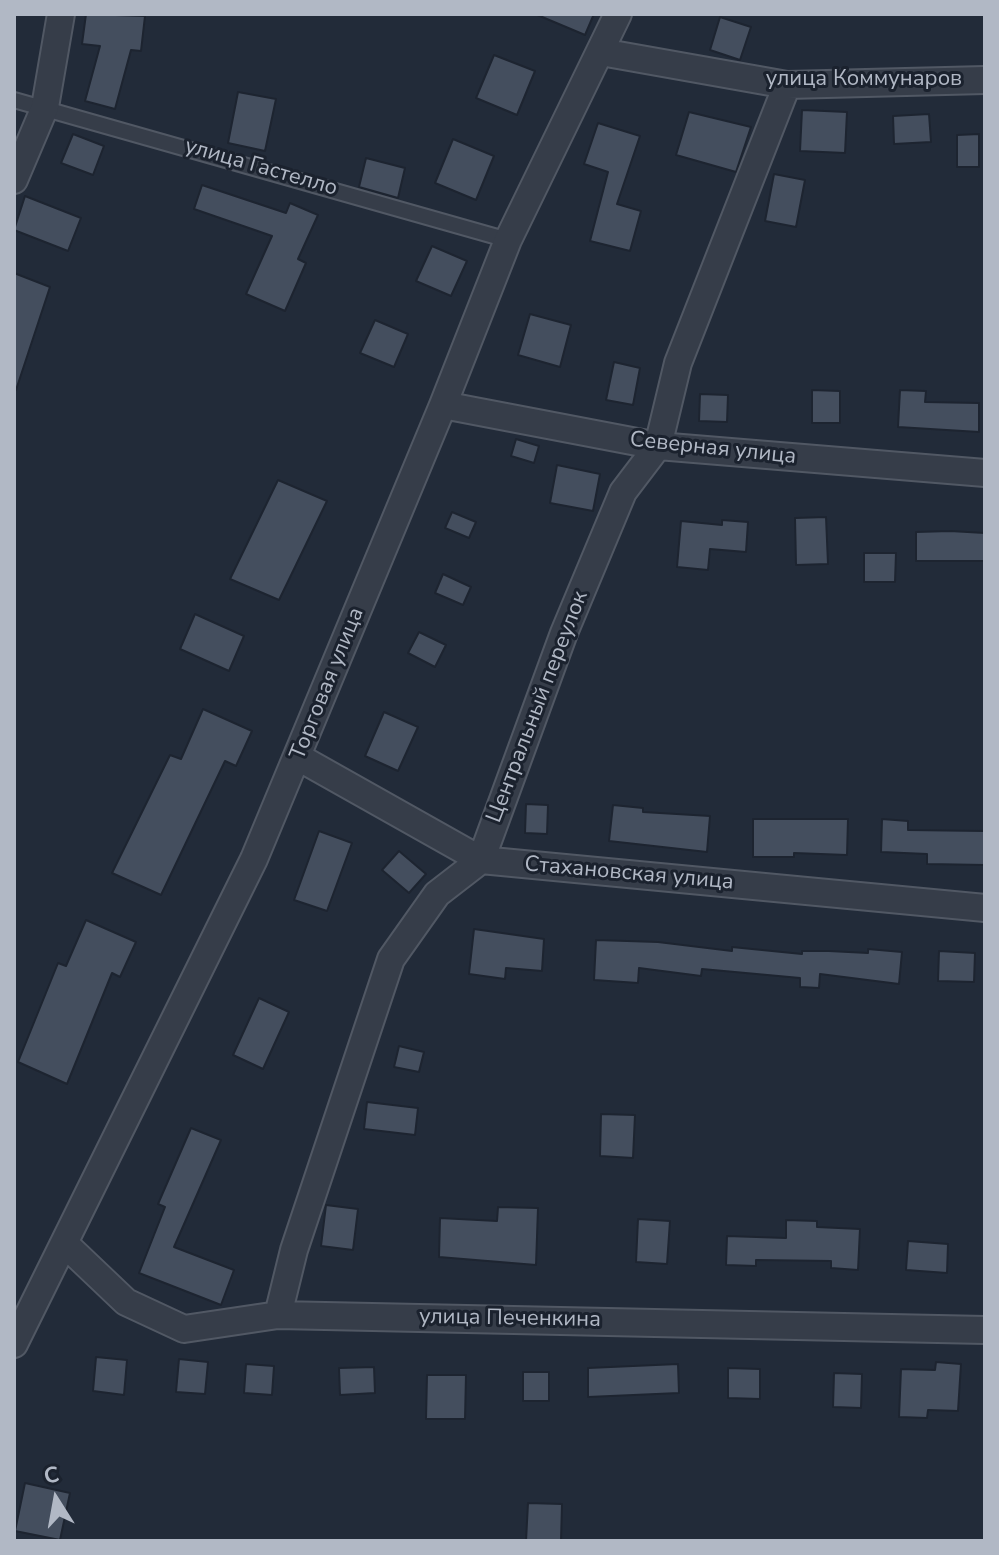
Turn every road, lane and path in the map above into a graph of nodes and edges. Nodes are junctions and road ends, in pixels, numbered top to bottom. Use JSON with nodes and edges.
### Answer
{"nodes":[{"id":1,"x":61,"y":14,"type":"edge"},
{"id":2,"x":618,"y":14,"type":"edge"},
{"id":3,"x":601,"y":52,"type":"junction"},
{"id":4,"x":985,"y":80,"type":"edge"},
{"id":5,"x":787,"y":85,"type":"junction"},
{"id":6,"x":14,"y":100,"type":"edge"},
{"id":7,"x":45,"y":107,"type":"junction"},
{"id":8,"x":14,"y":180,"type":"edge"},
{"id":9,"x":508,"y":240,"type":"junction"},
{"id":10,"x":443,"y":405,"type":"junction"},
{"id":11,"x":658,"y":446,"type":"junction"},
{"id":12,"x":985,"y":473,"type":"edge"},
{"id":13,"x":298,"y":757,"type":"junction"},
{"id":14,"x":481,"y":860,"type":"junction"},
{"id":15,"x":985,"y":908,"type":"edge"},
{"id":16,"x":65,"y":1244,"type":"junction"},
{"id":17,"x":278,"y":1315,"type":"junction"},
{"id":18,"x":985,"y":1330,"type":"edge"},
{"id":19,"x":14,"y":1344,"type":"edge"}],
"edges":[{"from":1,"to":7,"type":"street"},
{"from":2,"to":3,"type":"street","name":"Торговая улица"},
{"from":3,"to":5,"type":"street","name":"улица Коммунаров"},
{"from":3,"to":9,"type":"street","name":"Торговая улица"},
{"from":4,"to":5,"type":"street","name":"улица Коммунаров"},
{"from":5,"to":11,"type":"street","name":"Центральный переулок"},
{"from":6,"to":7,"type":"lane","name":"улица Гастелло"},
{"from":7,"to":8,"type":"street"},
{"from":7,"to":9,"type":"lane","name":"улица Гастелло"},
{"from":9,"to":10,"type":"street","name":"Торговая улица"},
{"from":10,"to":11,"type":"street","name":"Северная улица"},
{"from":10,"to":13,"type":"street","name":"Торговая улица"},
{"from":11,"to":12,"type":"street","name":"Северная улица"},
{"from":11,"to":14,"type":"street","name":"Центральный переулок"},
{"from":13,"to":14,"type":"street","name":"Стахановская улица"},
{"from":13,"to":16,"type":"street","name":"Торговая улица"},
{"from":14,"to":15,"type":"street","name":"Стахановская улица"},
{"from":14,"to":17,"type":"street"},
{"from":16,"to":17,"type":"street","name":"улица Печенкина"},
{"from":16,"to":19,"type":"street","name":"Торговая улица"},
{"from":17,"to":18,"type":"street","name":"улица Печенкина"}]}
